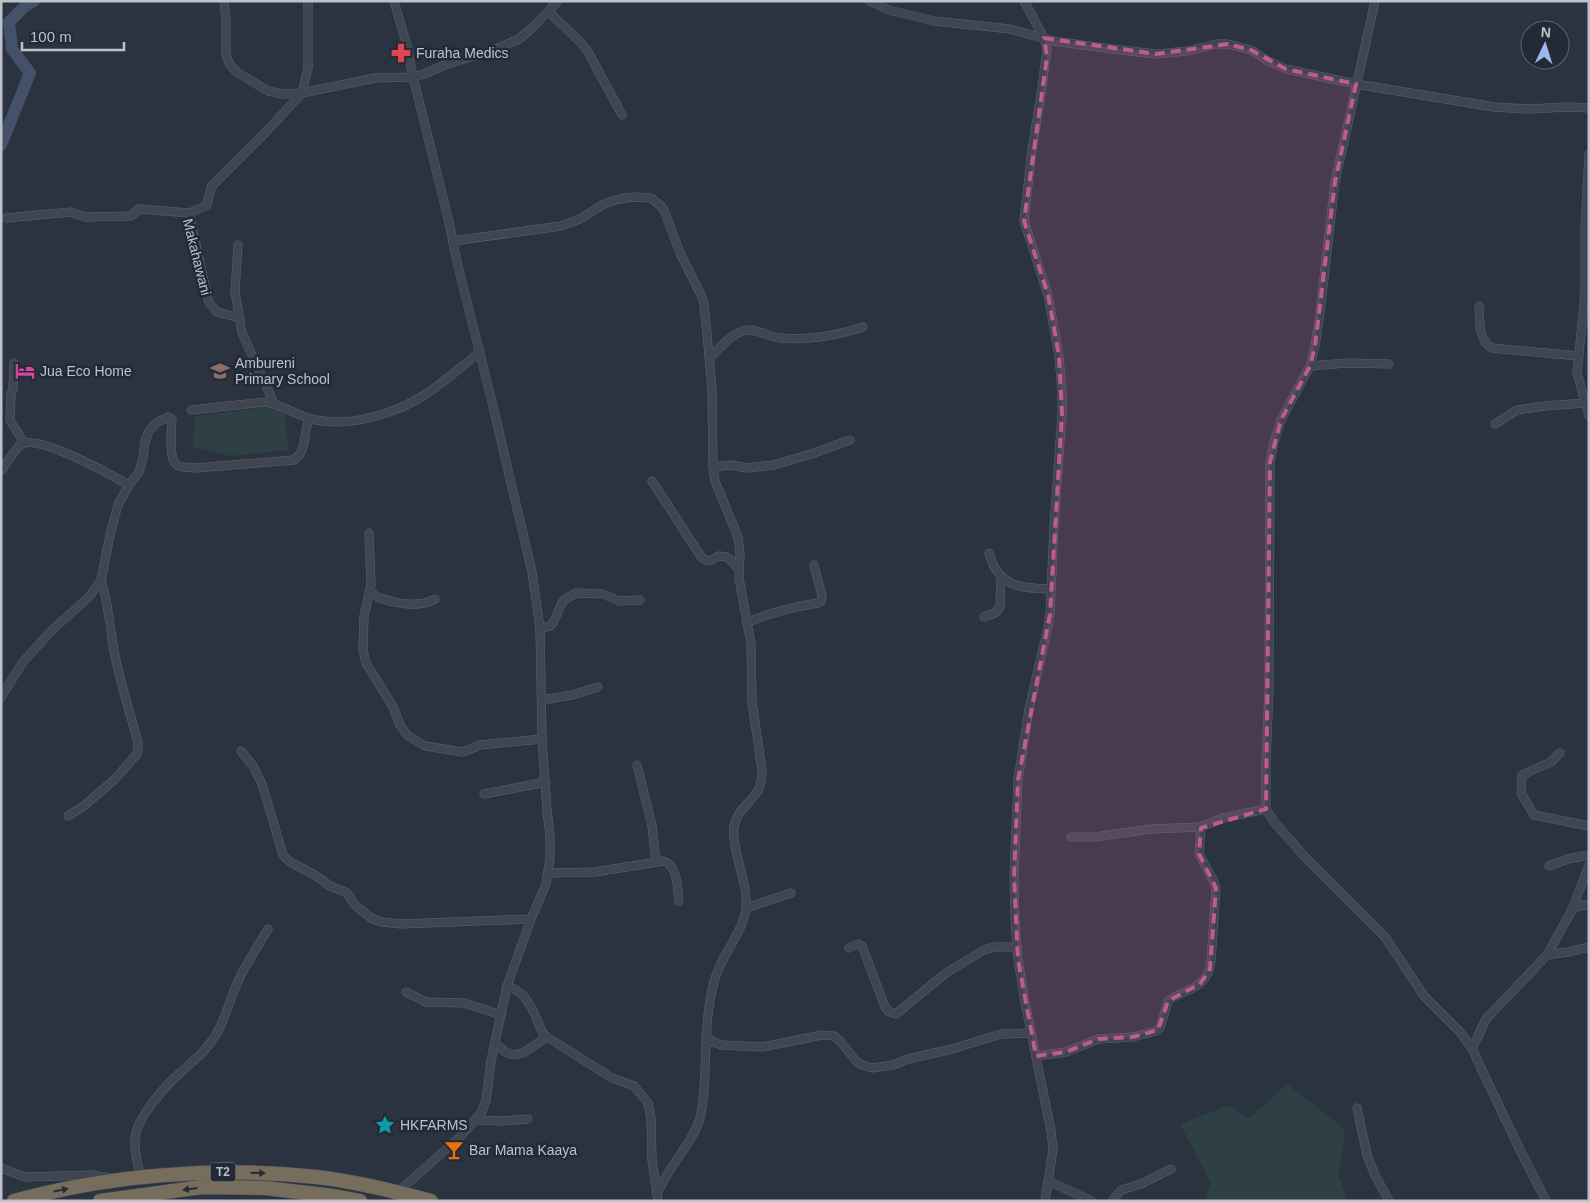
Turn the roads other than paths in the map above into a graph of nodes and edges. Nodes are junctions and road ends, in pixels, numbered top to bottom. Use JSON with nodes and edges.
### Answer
{"nodes":[{"id":1,"x":224,"y":1,"type":"edge"},
{"id":2,"x":308,"y":1,"type":"edge"},
{"id":3,"x":394,"y":1,"type":"edge"},
{"id":4,"x":558,"y":1,"type":"edge"},
{"id":5,"x":869,"y":1,"type":"edge"},
{"id":6,"x":1024,"y":1,"type":"edge"},
{"id":7,"x":1375,"y":1,"type":"edge"},
{"id":8,"x":549,"y":12,"type":"junction"},
{"id":9,"x":1044,"y":38,"type":"junction"},
{"id":10,"x":413,"y":76,"type":"junction"},
{"id":11,"x":1356,"y":84,"type":"junction"},
{"id":12,"x":302,"y":93,"type":"junction"},
{"id":13,"x":1589,"y":108,"type":"edge"},
{"id":14,"x":622,"y":115,"type":"dead end"},
{"id":15,"x":1589,"y":154,"type":"edge"},
{"id":16,"x":188,"y":213,"type":"junction"},
{"id":17,"x":6,"y":218,"type":"dead end"},
{"id":18,"x":453,"y":241,"type":"junction"},
{"id":19,"x":238,"y":244,"type":"dead end"},
{"id":20,"x":1479,"y":306,"type":"dead end"},
{"id":21,"x":236,"y":317,"type":"dead end"},
{"id":22,"x":863,"y":327,"type":"dead end"},
{"id":23,"x":480,"y":352,"type":"junction"},
{"id":24,"x":1578,"y":356,"type":"junction"},
{"id":25,"x":710,"y":357,"type":"junction"},
{"id":26,"x":14,"y":364,"type":"dead end"},
{"id":27,"x":1388,"y":364,"type":"dead end"},
{"id":28,"x":1310,"y":366,"type":"junction"},
{"id":29,"x":274,"y":403,"type":"junction"},
{"id":30,"x":1585,"y":403,"type":"junction"},
{"id":31,"x":191,"y":410,"type":"dead end"},
{"id":32,"x":1589,"y":416,"type":"edge"},
{"id":33,"x":309,"y":419,"type":"junction"},
{"id":34,"x":10,"y":420,"type":"junction"},
{"id":35,"x":1,"y":421,"type":"edge"},
{"id":36,"x":1495,"y":424,"type":"dead end"},
{"id":37,"x":850,"y":440,"type":"dead end"},
{"id":38,"x":24,"y":443,"type":"junction"},
{"id":39,"x":713,"y":467,"type":"junction"},
{"id":40,"x":1,"y":471,"type":"edge"},
{"id":41,"x":652,"y":481,"type":"dead end"},
{"id":42,"x":129,"y":485,"type":"junction"},
{"id":43,"x":370,"y":533,"type":"dead end"},
{"id":44,"x":989,"y":552,"type":"dead end"},
{"id":45,"x":814,"y":565,"type":"dead end"},
{"id":46,"x":739,"y":569,"type":"junction"},
{"id":47,"x":1001,"y":577,"type":"junction"},
{"id":48,"x":101,"y":580,"type":"junction"},
{"id":49,"x":1051,"y":588,"type":"junction"},
{"id":50,"x":370,"y":593,"type":"junction"},
{"id":51,"x":435,"y":599,"type":"dead end"},
{"id":52,"x":640,"y":600,"type":"dead end"},
{"id":53,"x":984,"y":618,"type":"dead end"},
{"id":54,"x":747,"y":623,"type":"junction"},
{"id":55,"x":540,"y":628,"type":"junction"},
{"id":56,"x":598,"y":687,"type":"dead end"},
{"id":57,"x":1,"y":697,"type":"edge"},
{"id":58,"x":542,"y":700,"type":"junction"},
{"id":59,"x":542,"y":739,"type":"junction"},
{"id":60,"x":241,"y":751,"type":"dead end"},
{"id":61,"x":1560,"y":753,"type":"dead end"},
{"id":62,"x":637,"y":765,"type":"dead end"},
{"id":63,"x":546,"y":782,"type":"junction"},
{"id":64,"x":484,"y":794,"type":"dead end"},
{"id":65,"x":1266,"y":809,"type":"junction"},
{"id":66,"x":68,"y":816,"type":"dead end"},
{"id":67,"x":1589,"y":826,"type":"edge"},
{"id":68,"x":1201,"y":827,"type":"junction"},
{"id":69,"x":1071,"y":837,"type":"dead end"},
{"id":70,"x":1589,"y":855,"type":"edge"},
{"id":71,"x":656,"y":862,"type":"junction"},
{"id":72,"x":1589,"y":865,"type":"edge"},
{"id":73,"x":1549,"y":866,"type":"dead end"},
{"id":74,"x":548,"y":873,"type":"junction"},
{"id":75,"x":791,"y":893,"type":"dead end"},
{"id":76,"x":679,"y":900,"type":"dead end"},
{"id":77,"x":1589,"y":904,"type":"edge"},
{"id":78,"x":746,"y":908,"type":"junction"},
{"id":79,"x":1572,"y":908,"type":"junction"},
{"id":80,"x":531,"y":919,"type":"junction"},
{"id":81,"x":268,"y":929,"type":"dead end"},
{"id":82,"x":1017,"y":947,"type":"junction"},
{"id":83,"x":1589,"y":947,"type":"edge"},
{"id":84,"x":849,"y":948,"type":"dead end"},
{"id":85,"x":1547,"y":954,"type":"junction"},
{"id":86,"x":507,"y":986,"type":"junction"},
{"id":87,"x":406,"y":992,"type":"dead end"},
{"id":88,"x":501,"y":1015,"type":"junction"},
{"id":89,"x":1031,"y":1032,"type":"junction"},
{"id":90,"x":706,"y":1036,"type":"junction"},
{"id":91,"x":547,"y":1037,"type":"junction"},
{"id":92,"x":495,"y":1042,"type":"junction"},
{"id":93,"x":1472,"y":1049,"type":"junction"},
{"id":94,"x":1036,"y":1056,"type":"junction"},
{"id":95,"x":1357,"y":1108,"type":"dead end"},
{"id":96,"x":528,"y":1119,"type":"dead end"},
{"id":97,"x":476,"y":1120,"type":"junction"},
{"id":98,"x":1,"y":1168,"type":"edge"},
{"id":99,"x":1171,"y":1169,"type":"dead end"},
{"id":100,"x":141,"y":1178,"type":"junction"},
{"id":101,"x":116,"y":1181,"type":"junction"},
{"id":102,"x":1048,"y":1182,"type":"junction"},
{"id":103,"x":398,"y":1192,"type":"junction"},
{"id":104,"x":658,"y":1197,"type":"edge"},
{"id":105,"x":115,"y":1199,"type":"edge"},
{"id":106,"x":14,"y":1201,"type":"edge"},
{"id":107,"x":100,"y":1201,"type":"edge"},
{"id":108,"x":360,"y":1201,"type":"edge"},
{"id":109,"x":431,"y":1201,"type":"edge"},
{"id":110,"x":1044,"y":1201,"type":"edge"},
{"id":111,"x":1092,"y":1201,"type":"edge"},
{"id":112,"x":1112,"y":1201,"type":"edge"},
{"id":113,"x":1389,"y":1201,"type":"edge"},
{"id":114,"x":1546,"y":1201,"type":"edge"}],
"edges":[{"from":1,"to":12,"type":"street"},
{"from":2,"to":12,"type":"street"},
{"from":3,"to":10,"type":"street"},
{"from":4,"to":8,"type":"street"},
{"from":5,"to":9,"type":"street"},
{"from":6,"to":9,"type":"street"},
{"from":7,"to":11,"type":"street"},
{"from":8,"to":10,"type":"street"},
{"from":8,"to":14,"type":"street"},
{"from":9,"to":11,"type":"street"},
{"from":9,"to":49,"type":"street"},
{"from":10,"to":12,"type":"street"},
{"from":10,"to":18,"type":"street"},
{"from":11,"to":13,"type":"street"},
{"from":11,"to":28,"type":"street"},
{"from":12,"to":16,"type":"street"},
{"from":15,"to":24,"type":"street"},
{"from":16,"to":17,"type":"street","name":"Makahawani"},
{"from":16,"to":21,"type":"street","name":"Makahawani"},
{"from":18,"to":23,"type":"street"},
{"from":18,"to":25,"type":"street"},
{"from":19,"to":29,"type":"street"},
{"from":20,"to":24,"type":"street"},
{"from":22,"to":25,"type":"street"},
{"from":23,"to":33,"type":"street"},
{"from":23,"to":55,"type":"street"},
{"from":24,"to":30,"type":"street"},
{"from":25,"to":39,"type":"street"},
{"from":26,"to":34,"type":"street"},
{"from":27,"to":28,"type":"street"},
{"from":28,"to":65,"type":"street"},
{"from":29,"to":31,"type":"street"},
{"from":29,"to":33,"type":"street"},
{"from":30,"to":32,"type":"street"},
{"from":30,"to":36,"type":"street"},
{"from":33,"to":42,"type":"street"},
{"from":34,"to":35,"type":"street"},
{"from":34,"to":38,"type":"street"},
{"from":37,"to":39,"type":"street"},
{"from":38,"to":40,"type":"street"},
{"from":38,"to":42,"type":"street"},
{"from":39,"to":46,"type":"street"},
{"from":41,"to":46,"type":"street"},
{"from":42,"to":48,"type":"street"},
{"from":43,"to":50,"type":"street"},
{"from":44,"to":47,"type":"street"},
{"from":45,"to":54,"type":"street"},
{"from":46,"to":54,"type":"street"},
{"from":47,"to":49,"type":"street"},
{"from":47,"to":53,"type":"street"},
{"from":48,"to":57,"type":"street"},
{"from":48,"to":66,"type":"street"},
{"from":49,"to":82,"type":"street"},
{"from":50,"to":51,"type":"street"},
{"from":50,"to":59,"type":"street"},
{"from":52,"to":55,"type":"street"},
{"from":54,"to":78,"type":"street"},
{"from":55,"to":58,"type":"street"},
{"from":56,"to":58,"type":"street"},
{"from":58,"to":59,"type":"street"},
{"from":59,"to":63,"type":"street"},
{"from":60,"to":80,"type":"street"},
{"from":61,"to":67,"type":"street"},
{"from":62,"to":71,"type":"street"},
{"from":63,"to":64,"type":"street"},
{"from":63,"to":74,"type":"street"},
{"from":65,"to":68,"type":"street"},
{"from":65,"to":93,"type":"street"},
{"from":68,"to":69,"type":"street"},
{"from":68,"to":94,"type":"street"},
{"from":70,"to":73,"type":"street"},
{"from":71,"to":74,"type":"street"},
{"from":71,"to":76,"type":"street"},
{"from":72,"to":79,"type":"street"},
{"from":74,"to":80,"type":"street"},
{"from":75,"to":78,"type":"street"},
{"from":77,"to":79,"type":"street"},
{"from":78,"to":90,"type":"street"},
{"from":79,"to":85,"type":"street"},
{"from":80,"to":86,"type":"street"},
{"from":81,"to":100,"type":"street"},
{"from":82,"to":84,"type":"street"},
{"from":82,"to":89,"type":"street"},
{"from":83,"to":85,"type":"street"},
{"from":85,"to":93,"type":"street"},
{"from":86,"to":88,"type":"street"},
{"from":86,"to":91,"type":"street"},
{"from":87,"to":88,"type":"street"},
{"from":88,"to":92,"type":"street"},
{"from":89,"to":90,"type":"street"},
{"from":89,"to":94,"type":"street"},
{"from":90,"to":104,"type":"street"},
{"from":91,"to":92,"type":"street"},
{"from":91,"to":104,"type":"street"},
{"from":92,"to":97,"type":"street"},
{"from":93,"to":114,"type":"street"},
{"from":94,"to":102,"type":"street"},
{"from":95,"to":113,"type":"street"},
{"from":96,"to":97,"type":"street"},
{"from":97,"to":103,"type":"street"},
{"from":98,"to":101,"type":"street"},
{"from":99,"to":112,"type":"street"},
{"from":100,"to":101,"type":"highway","number":"T2"},
{"from":100,"to":103,"type":"highway","number":"T2","one_way":true},
{"from":106,"to":101,"type":"highway","number":"T2","one_way":true},
{"from":102,"to":110,"type":"street"},
{"from":102,"to":111,"type":"street"},
{"from":103,"to":109,"type":"highway","number":"T2"},
{"from":105,"to":107,"type":"highway","number":"T2"},
{"from":108,"to":105,"type":"highway","number":"T2","one_way":true}]}
